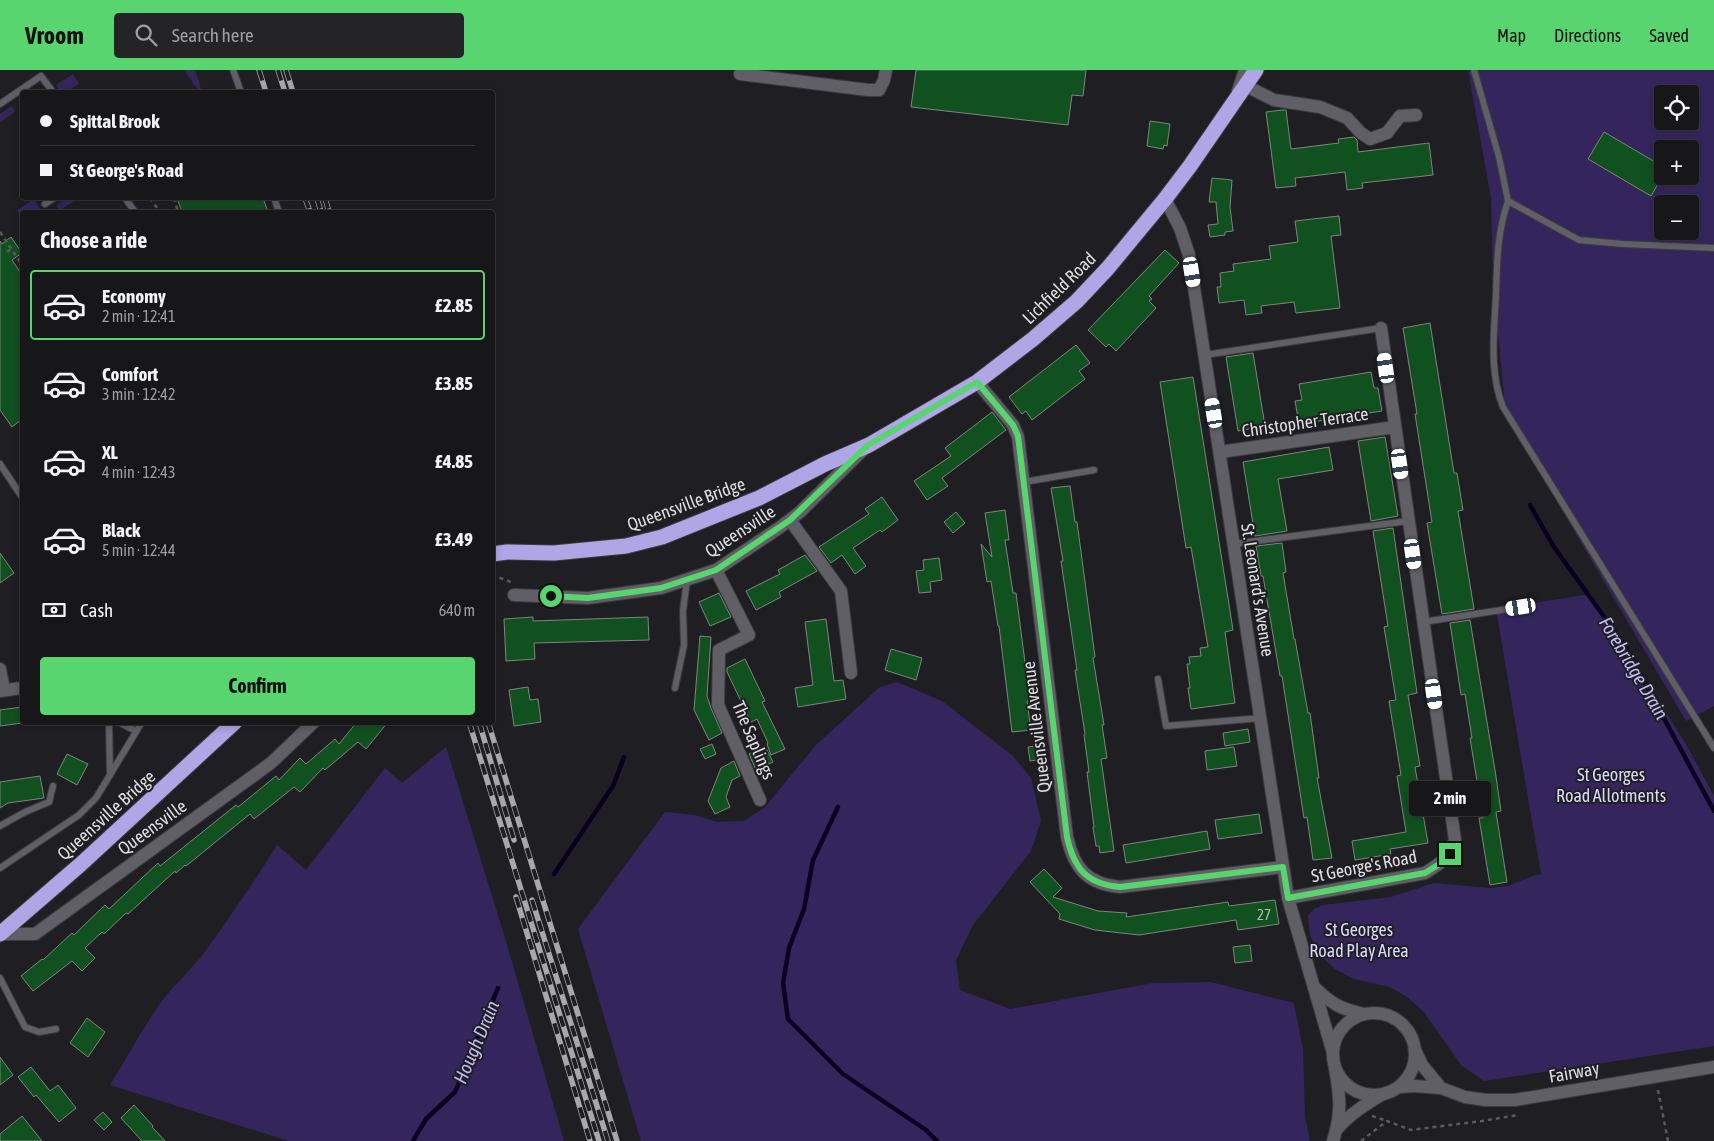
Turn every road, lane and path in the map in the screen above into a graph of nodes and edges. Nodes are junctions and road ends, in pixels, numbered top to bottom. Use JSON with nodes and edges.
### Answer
{"nodes":[{"id":1,"x":233,"y":70,"type":"edge"},
{"id":2,"x":886,"y":70,"type":"edge"},
{"id":3,"x":1245,"y":70,"type":"edge"},
{"id":4,"x":1256,"y":70,"type":"edge"},
{"id":5,"x":1474,"y":70,"type":"edge"},
{"id":6,"x":740,"y":74,"type":"dead end"},
{"id":7,"x":1246,"y":86,"type":"junction"},
{"id":8,"x":20,"y":90,"type":"edge"},
{"id":9,"x":20,"y":90,"type":"edge"},
{"id":10,"x":52,"y":90,"type":"edge"},
{"id":11,"x":240,"y":90,"type":"edge"},
{"id":12,"x":1234,"y":102,"type":"junction"},
{"id":13,"x":0,"y":104,"type":"edge"},
{"id":14,"x":1416,"y":115,"type":"dead end"},
{"id":15,"x":1165,"y":199,"type":"junction"},
{"id":16,"x":51,"y":200,"type":"edge"},
{"id":17,"x":1508,"y":201,"type":"junction"},
{"id":18,"x":45,"y":204,"type":"dead end"},
{"id":19,"x":0,"y":232,"type":"edge"},
{"id":20,"x":1714,"y":248,"type":"edge"},
{"id":21,"x":11,"y":249,"type":"junction"},
{"id":22,"x":7,"y":252,"type":"dead end"},
{"id":23,"x":20,"y":263,"type":"edge"},
{"id":24,"x":1381,"y":328,"type":"joint"},
{"id":25,"x":1205,"y":354,"type":"junction"},
{"id":26,"x":977,"y":382,"type":"junction"},
{"id":27,"x":1395,"y":427,"type":"junction"},
{"id":28,"x":868,"y":445,"type":"junction"},
{"id":29,"x":1220,"y":452,"type":"junction"},
{"id":30,"x":0,"y":464,"type":"edge"},
{"id":31,"x":825,"y":464,"type":"joint"},
{"id":32,"x":1094,"y":470,"type":"dead end"},
{"id":33,"x":1024,"y":482,"type":"junction"},
{"id":34,"x":20,"y":494,"type":"edge"},
{"id":35,"x":790,"y":520,"type":"junction"},
{"id":36,"x":1408,"y":521,"type":"junction"},
{"id":37,"x":1233,"y":544,"type":"junction"},
{"id":38,"x":495,"y":554,"type":"edge"},
{"id":39,"x":716,"y":570,"type":"junction"},
{"id":40,"x":687,"y":580,"type":"junction"},
{"id":41,"x":514,"y":595,"type":"dead end"},
{"id":42,"x":1521,"y":607,"type":"dead end"},
{"id":43,"x":1423,"y":622,"type":"junction"},
{"id":44,"x":0,"y":669,"type":"edge"},
{"id":45,"x":851,"y":673,"type":"dead end"},
{"id":46,"x":1158,"y":678,"type":"dead end"},
{"id":47,"x":20,"y":688,"type":"edge"},
{"id":48,"x":676,"y":688,"type":"dead end"},
{"id":49,"x":2,"y":691,"type":"edge"},
{"id":50,"x":1261,"y":718,"type":"junction"},
{"id":51,"x":110,"y":725,"type":"edge"},
{"id":52,"x":124,"y":725,"type":"edge"},
{"id":53,"x":140,"y":725,"type":"edge"},
{"id":54,"x":232,"y":725,"type":"edge"},
{"id":55,"x":311,"y":725,"type":"edge"},
{"id":56,"x":136,"y":731,"type":"junction"},
{"id":57,"x":1714,"y":748,"type":"edge"},
{"id":58,"x":110,"y":776,"type":"junction"},
{"id":59,"x":53,"y":786,"type":"dead end"},
{"id":60,"x":760,"y":800,"type":"dead end"},
{"id":61,"x":0,"y":826,"type":"edge"},
{"id":62,"x":1283,"y":867,"type":"junction"},
{"id":63,"x":0,"y":868,"type":"edge"},
{"id":64,"x":1288,"y":898,"type":"junction"},
{"id":65,"x":0,"y":934,"type":"edge"},
{"id":66,"x":0,"y":978,"type":"edge"},
{"id":67,"x":1314,"y":987,"type":"junction"},
{"id":68,"x":1364,"y":1014,"type":"junction"},
{"id":69,"x":56,"y":1029,"type":"dead end"},
{"id":70,"x":1416,"y":1052,"type":"junction"},
{"id":71,"x":1333,"y":1054,"type":"junction"},
{"id":72,"x":1714,"y":1067,"type":"edge"},
{"id":73,"x":1335,"y":1068,"type":"junction"},
{"id":74,"x":1656,"y":1076,"type":"junction"},
{"id":75,"x":1400,"y":1087,"type":"junction"},
{"id":76,"x":1441,"y":1088,"type":"junction"},
{"id":77,"x":1383,"y":1094,"type":"junction"},
{"id":78,"x":1371,"y":1115,"type":"dead end"},
{"id":79,"x":1387,"y":1121,"type":"dead end"},
{"id":80,"x":1335,"y":1135,"type":"edge"},
{"id":81,"x":1663,"y":1141,"type":"edge"},
{"id":82,"x":1668,"y":1141,"type":"edge"}],
"edges":[{"from":1,"to":11,"type":"lane"},
{"from":2,"to":6,"type":"street"},
{"from":3,"to":12,"type":"street"},
{"from":4,"to":7,"type":"highway","name":"Lichfield Road"},
{"from":5,"to":17,"type":"lane"},
{"from":7,"to":12,"type":"highway","name":"Lichfield Road"},
{"from":7,"to":14,"type":"street"},
{"from":8,"to":13,"type":"lane"},
{"from":9,"to":10,"type":"lane"},
{"from":12,"to":15,"type":"highway","name":"Lichfield Road"},
{"from":15,"to":25,"type":"street","name":"St. Leonard's Avenue"},
{"from":15,"to":26,"type":"highway","name":"Lichfield Road"},
{"from":16,"to":18,"type":"lane"},
{"from":17,"to":20,"type":"lane"},
{"from":17,"to":57,"type":"lane"},
{"from":19,"to":21,"type":"path"},
{"from":21,"to":22,"type":"path"},
{"from":21,"to":23,"type":"path"},
{"from":24,"to":25,"type":"lane"},
{"from":24,"to":27,"type":"street","name":"St George's Road"},
{"from":25,"to":29,"type":"street","name":"St. Leonard's Avenue"},
{"from":26,"to":28,"type":"highway","name":"Lichfield Road"},
{"from":26,"to":33,"type":"street","name":"Queensville Avenue"},
{"from":27,"to":29,"type":"street","name":"Christopher Terrace"},
{"from":27,"to":36,"type":"street","name":"St George's Road"},
{"from":28,"to":31,"type":"highway","name":"Lichfield Road"},
{"from":28,"to":35,"type":"street","name":"Queensville"},
{"from":29,"to":37,"type":"street","name":"St. Leonard's Avenue"},
{"from":30,"to":34,"type":"lane"},
{"from":31,"to":38,"type":"highway","name":"Queensville Bridge"},
{"from":32,"to":33,"type":"lane"},
{"from":33,"to":62,"type":"street","name":"Queensville Avenue"},
{"from":35,"to":39,"type":"street","name":"Queensville"},
{"from":35,"to":45,"type":"street"},
{"from":36,"to":37,"type":"lane"},
{"from":36,"to":43,"type":"street","name":"St George's Road"},
{"from":37,"to":50,"type":"street","name":"St. Leonard's Avenue"},
{"from":39,"to":40,"type":"street","name":"Queensville"},
{"from":39,"to":60,"type":"street","name":"The Saplings"},
{"from":40,"to":41,"type":"street","name":"Queensville"},
{"from":40,"to":48,"type":"lane"},
{"from":42,"to":43,"type":"lane"},
{"from":43,"to":64,"type":"street","name":"St George's Road"},
{"from":44,"to":49,"type":"street"},
{"from":46,"to":50,"type":"lane"},
{"from":47,"to":49,"type":"street"},
{"from":50,"to":62,"type":"street","name":"St. Leonard's Avenue"},
{"from":51,"to":58,"type":"lane"},
{"from":52,"to":56,"type":"lane"},
{"from":53,"to":56,"type":"lane"},
{"from":54,"to":65,"type":"highway","name":"Queensville Bridge"},
{"from":55,"to":65,"type":"street","name":"Queensville"},
{"from":56,"to":58,"type":"lane"},
{"from":58,"to":63,"type":"lane"},
{"from":59,"to":61,"type":"lane"},
{"from":62,"to":64,"type":"street","name":"St. Leonard's Avenue"},
{"from":64,"to":67,"type":"street","name":"St. Leonard's Avenue"},
{"from":66,"to":69,"type":"lane"},
{"from":67,"to":68,"type":"street"},
{"from":67,"to":71,"type":"street","name":"St. Leonard's Avenue"},
{"from":68,"to":70,"type":"street"},
{"from":68,"to":71,"type":"street"},
{"from":70,"to":75,"type":"street"},
{"from":70,"to":76,"type":"street","name":"Fairway"},
{"from":71,"to":73,"type":"street"},
{"from":72,"to":74,"type":"street","name":"Fairway"},
{"from":73,"to":77,"type":"street"},
{"from":73,"to":80,"type":"street"},
{"from":74,"to":76,"type":"street","name":"Fairway"},
{"from":74,"to":82,"type":"path"},
{"from":75,"to":76,"type":"street","name":"Fairway"},
{"from":75,"to":77,"type":"street"},
{"from":77,"to":80,"type":"street"},
{"from":78,"to":79,"type":"path"},
{"from":81,"to":82,"type":"path"}]}
